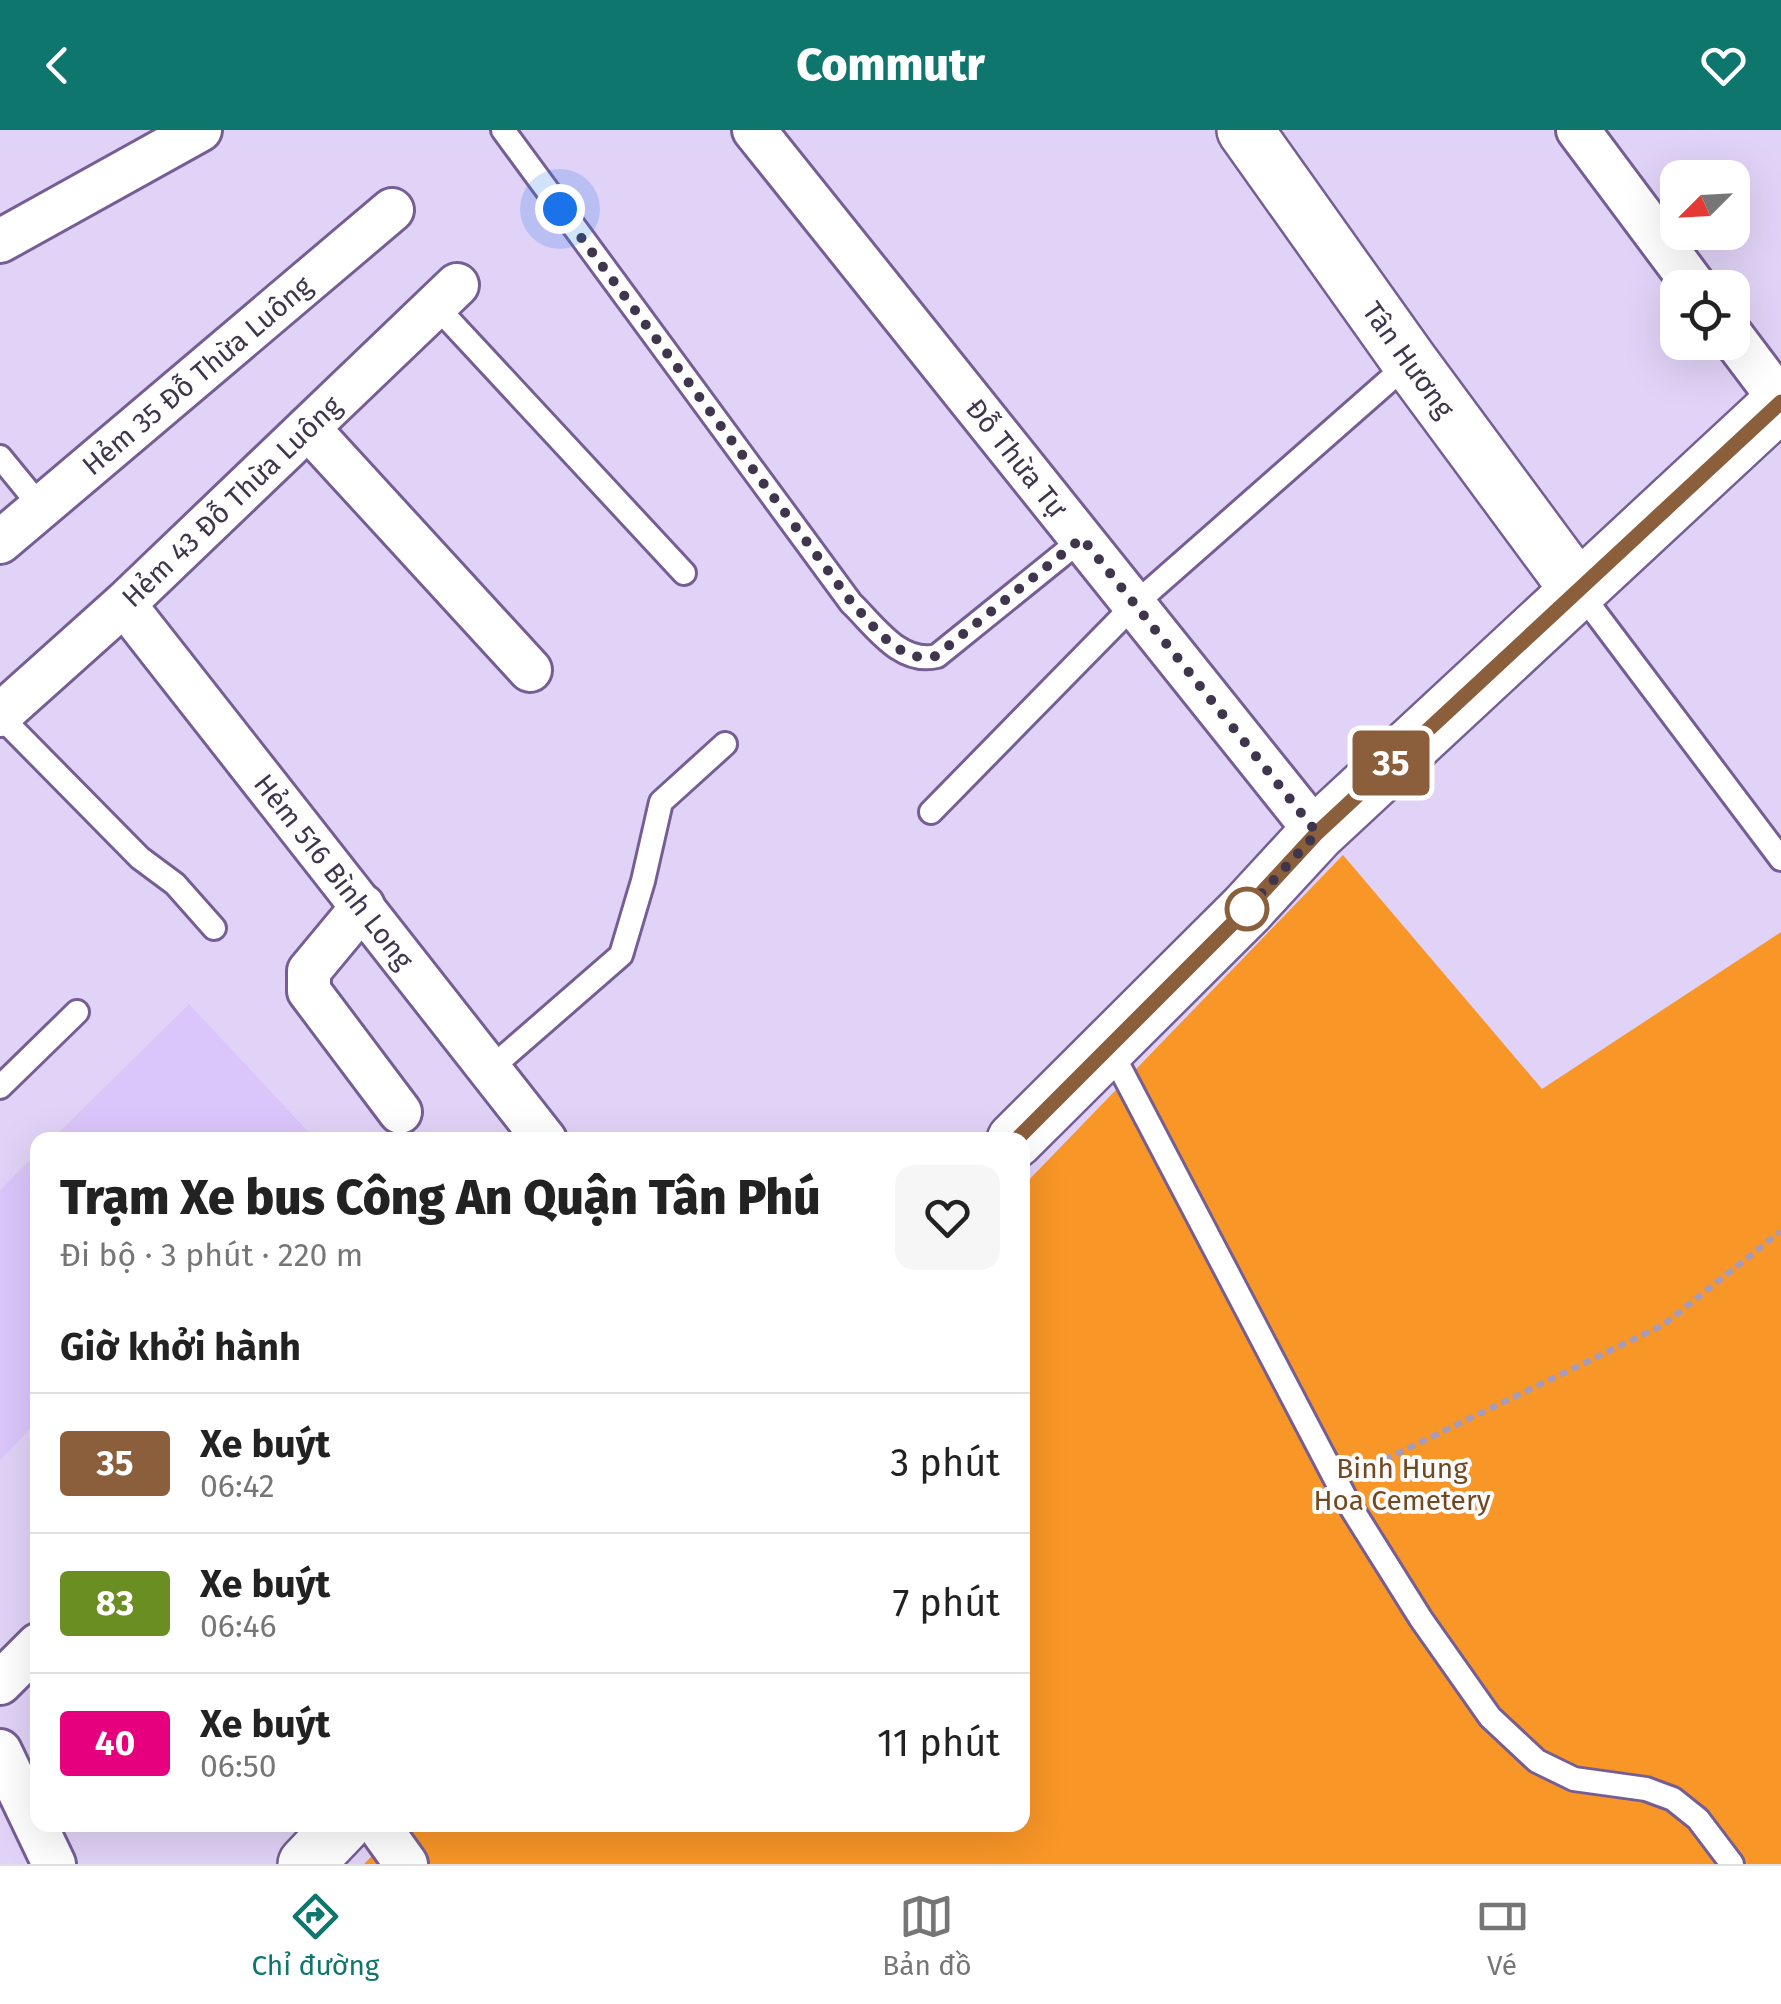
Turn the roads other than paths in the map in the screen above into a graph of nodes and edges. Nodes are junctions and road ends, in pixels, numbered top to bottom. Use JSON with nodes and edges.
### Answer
{"nodes":[{"id":1,"x":200,"y":130,"type":"edge"},
{"id":2,"x":503,"y":130,"type":"edge"},
{"id":3,"x":754,"y":130,"type":"edge"},
{"id":4,"x":1245,"y":130,"type":"edge"},
{"id":5,"x":1578,"y":130,"type":"edge"},
{"id":6,"x":392,"y":210,"type":"dead end"},
{"id":7,"x":0,"y":241,"type":"edge"},
{"id":8,"x":1683,"y":270,"type":"edge"},
{"id":9,"x":447,"y":296,"type":"joint"},
{"id":10,"x":1750,"y":360,"type":"edge"},
{"id":11,"x":1410,"y":362,"type":"junction"},
{"id":12,"x":1781,"y":402,"type":"edge"},
{"id":13,"x":308,"y":428,"type":"junction"},
{"id":14,"x":0,"y":457,"type":"edge"},
{"id":15,"x":41,"y":507,"type":"junction"},
{"id":16,"x":1082,"y":538,"type":"junction"},
{"id":17,"x":0,"y":542,"type":"edge"},
{"id":18,"x":684,"y":573,"type":"dead end"},
{"id":19,"x":1577,"y":588,"type":"junction"},
{"id":20,"x":124,"y":604,"type":"junction"},
{"id":21,"x":1136,"y":604,"type":"junction"},
{"id":22,"x":530,"y":670,"type":"dead end"},
{"id":23,"x":0,"y":716,"type":"edge"},
{"id":24,"x":725,"y":744,"type":"dead end"},
{"id":25,"x":931,"y":812,"type":"dead end"},
{"id":26,"x":1317,"y":833,"type":"junction"},
{"id":27,"x":1781,"y":858,"type":"edge"},
{"id":28,"x":363,"y":906,"type":"junction"},
{"id":29,"x":214,"y":928,"type":"dead end"},
{"id":30,"x":77,"y":1012,"type":"dead end"},
{"id":31,"x":1109,"y":1047,"type":"junction"},
{"id":32,"x":490,"y":1069,"type":"junction"},
{"id":33,"x":0,"y":1087,"type":"edge"},
{"id":34,"x":400,"y":1112,"type":"dead end"},
{"id":35,"x":539,"y":1132,"type":"edge"},
{"id":36,"x":1024,"y":1132,"type":"edge"},
{"id":37,"x":30,"y":1653,"type":"edge"},
{"id":38,"x":0,"y":1683,"type":"edge"},
{"id":39,"x":0,"y":1751,"type":"edge"},
{"id":40,"x":30,"y":1814,"type":"edge"},
{"id":41,"x":39,"y":1832,"type":"edge"},
{"id":42,"x":336,"y":1832,"type":"edge"},
{"id":43,"x":383,"y":1832,"type":"edge"},
{"id":44,"x":54,"y":1864,"type":"edge"},
{"id":45,"x":306,"y":1864,"type":"edge"},
{"id":46,"x":406,"y":1864,"type":"edge"},
{"id":47,"x":1732,"y":1864,"type":"edge"}],
"edges":[{"from":1,"to":7,"type":"street"},
{"from":2,"to":16,"type":"lane"},
{"from":3,"to":16,"type":"street","name":"Đỗ Thừa Tự"},
{"from":4,"to":11,"type":"main road","name":"Tân Hương"},
{"from":5,"to":8,"type":"street"},
{"from":6,"to":15,"type":"street","name":"Hẻm 35 Đỗ Thừa Luông"},
{"from":9,"to":13,"type":"street","name":"Hẻm 43 Đỗ Thừa Luông"},
{"from":9,"to":18,"type":"lane"},
{"from":10,"to":12,"type":"street"},
{"from":11,"to":19,"type":"main road","name":"Tân Hương"},
{"from":11,"to":21,"type":"lane"},
{"from":12,"to":19,"type":"main road"},
{"from":13,"to":20,"type":"street","name":"Hẻm 43 Đỗ Thừa Luông"},
{"from":13,"to":22,"type":"street"},
{"from":14,"to":15,"type":"lane"},
{"from":15,"to":17,"type":"street","name":"Hẻm 35 Đỗ Thừa Luông"},
{"from":16,"to":21,"type":"street","name":"Đỗ Thừa Tự"},
{"from":19,"to":26,"type":"main road"},
{"from":19,"to":27,"type":"lane"},
{"from":20,"to":23,"type":"street","name":"Hẻm 43 Đỗ Thừa Luông"},
{"from":20,"to":28,"type":"street","name":"Hẻm 516 Bình Long"},
{"from":21,"to":25,"type":"lane"},
{"from":21,"to":26,"type":"street","name":"Đỗ Thừa Tự"},
{"from":23,"to":29,"type":"lane"},
{"from":24,"to":32,"type":"lane"},
{"from":26,"to":31,"type":"main road"},
{"from":28,"to":32,"type":"street","name":"Hẻm 516 Bình Long"},
{"from":28,"to":34,"type":"street"},
{"from":30,"to":33,"type":"lane"},
{"from":31,"to":36,"type":"main road"},
{"from":31,"to":47,"type":"lane"},
{"from":32,"to":35,"type":"street","name":"Hẻm 516 Bình Long"},
{"from":37,"to":38,"type":"street"},
{"from":39,"to":40,"type":"street"},
{"from":41,"to":44,"type":"street"},
{"from":42,"to":45,"type":"main road"},
{"from":43,"to":46,"type":"street"}]}
